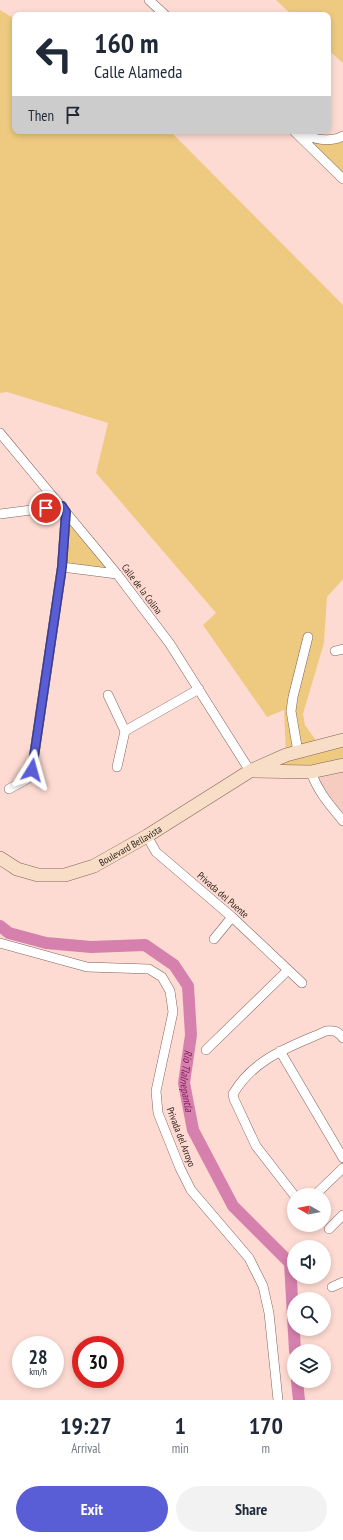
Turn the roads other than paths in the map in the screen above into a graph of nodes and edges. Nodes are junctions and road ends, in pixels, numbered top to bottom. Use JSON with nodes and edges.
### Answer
{"nodes":[{"id":1,"x":149,"y":0,"type":"edge"},
{"id":2,"x":162,"y":12,"type":"edge"},
{"id":3,"x":297,"y":134,"type":"edge"},
{"id":4,"x":301,"y":134,"type":"edge"},
{"id":5,"x":343,"y":136,"type":"edge"},
{"id":6,"x":343,"y":179,"type":"edge"},
{"id":7,"x":0,"y":432,"type":"edge"},
{"id":8,"x":64,"y":509,"type":"junction"},
{"id":9,"x":0,"y":514,"type":"edge"},
{"id":10,"x":62,"y":567,"type":"junction"},
{"id":11,"x":117,"y":574,"type":"junction"},
{"id":12,"x":308,"y":638,"type":"dead end"},
{"id":13,"x":199,"y":689,"type":"junction"},
{"id":14,"x":108,"y":695,"type":"dead end"},
{"id":15,"x":125,"y":732,"type":"junction"},
{"id":16,"x":343,"y":740,"type":"edge"},
{"id":17,"x":298,"y":752,"type":"junction"},
{"id":18,"x":343,"y":765,"type":"edge"},
{"id":19,"x":117,"y":767,"type":"dead end"},
{"id":20,"x":250,"y":770,"type":"junction"},
{"id":21,"x":311,"y":772,"type":"junction"},
{"id":22,"x":8,"y":789,"type":"dead end"},
{"id":23,"x":343,"y":821,"type":"edge"},
{"id":24,"x":147,"y":836,"type":"junction"},
{"id":25,"x":0,"y":858,"type":"edge"},
{"id":26,"x":232,"y":916,"type":"junction"},
{"id":27,"x":214,"y":939,"type":"dead end"},
{"id":28,"x":0,"y":943,"type":"edge"},
{"id":29,"x":288,"y":970,"type":"junction"},
{"id":30,"x":302,"y":983,"type":"dead end"},
{"id":31,"x":343,"y":1038,"type":"edge"},
{"id":32,"x":206,"y":1050,"type":"dead end"},
{"id":33,"x":280,"y":1051,"type":"junction"},
{"id":34,"x":343,"y":1158,"type":"edge"},
{"id":35,"x":343,"y":1168,"type":"edge"},
{"id":36,"x":289,"y":1188,"type":"edge"},
{"id":37,"x":322,"y":1188,"type":"edge"},
{"id":38,"x":343,"y":1215,"type":"edge"},
{"id":39,"x":331,"y":1227,"type":"edge"},
{"id":40,"x":343,"y":1282,"type":"edge"},
{"id":41,"x":332,"y":1287,"type":"dead end"},
{"id":42,"x":278,"y":1400,"type":"edge"}],
"edges":[{"from":1,"to":2,"type":"street"},
{"from":3,"to":6,"type":"street"},
{"from":4,"to":5,"type":"street"},
{"from":7,"to":8,"type":"street","name":"Calle de la Colina"},
{"from":8,"to":9,"type":"street"},
{"from":8,"to":10,"type":"street"},
{"from":8,"to":11,"type":"street","name":"Calle de la Colina"},
{"from":10,"to":11,"type":"street"},
{"from":10,"to":22,"type":"street"},
{"from":11,"to":13,"type":"street","name":"Calle de la Colina"},
{"from":12,"to":17,"type":"street"},
{"from":13,"to":15,"type":"street"},
{"from":13,"to":20,"type":"street","name":"Calle de la Colina"},
{"from":14,"to":15,"type":"street"},
{"from":15,"to":19,"type":"street"},
{"from":16,"to":17,"type":"main road","name":"Boulevard Bellavista"},
{"from":17,"to":20,"type":"main road","name":"Boulevard Bellavista"},
{"from":18,"to":21,"type":"main road"},
{"from":20,"to":21,"type":"main road"},
{"from":20,"to":24,"type":"main road","name":"Boulevard Bellavista"},
{"from":21,"to":23,"type":"street"},
{"from":24,"to":25,"type":"main road","name":"Boulevard Bellavista"},
{"from":24,"to":26,"type":"street","name":"Privada del Puente"},
{"from":26,"to":27,"type":"street"},
{"from":26,"to":29,"type":"street","name":"Privada del Puente"},
{"from":28,"to":42,"type":"street","name":"Privada del Arroyo"},
{"from":29,"to":30,"type":"street","name":"Privada del Puente"},
{"from":29,"to":32,"type":"street"},
{"from":31,"to":33,"type":"street"},
{"from":33,"to":34,"type":"street"},
{"from":33,"to":36,"type":"street"},
{"from":35,"to":37,"type":"street"},
{"from":38,"to":39,"type":"street"},
{"from":40,"to":41,"type":"street"}]}
